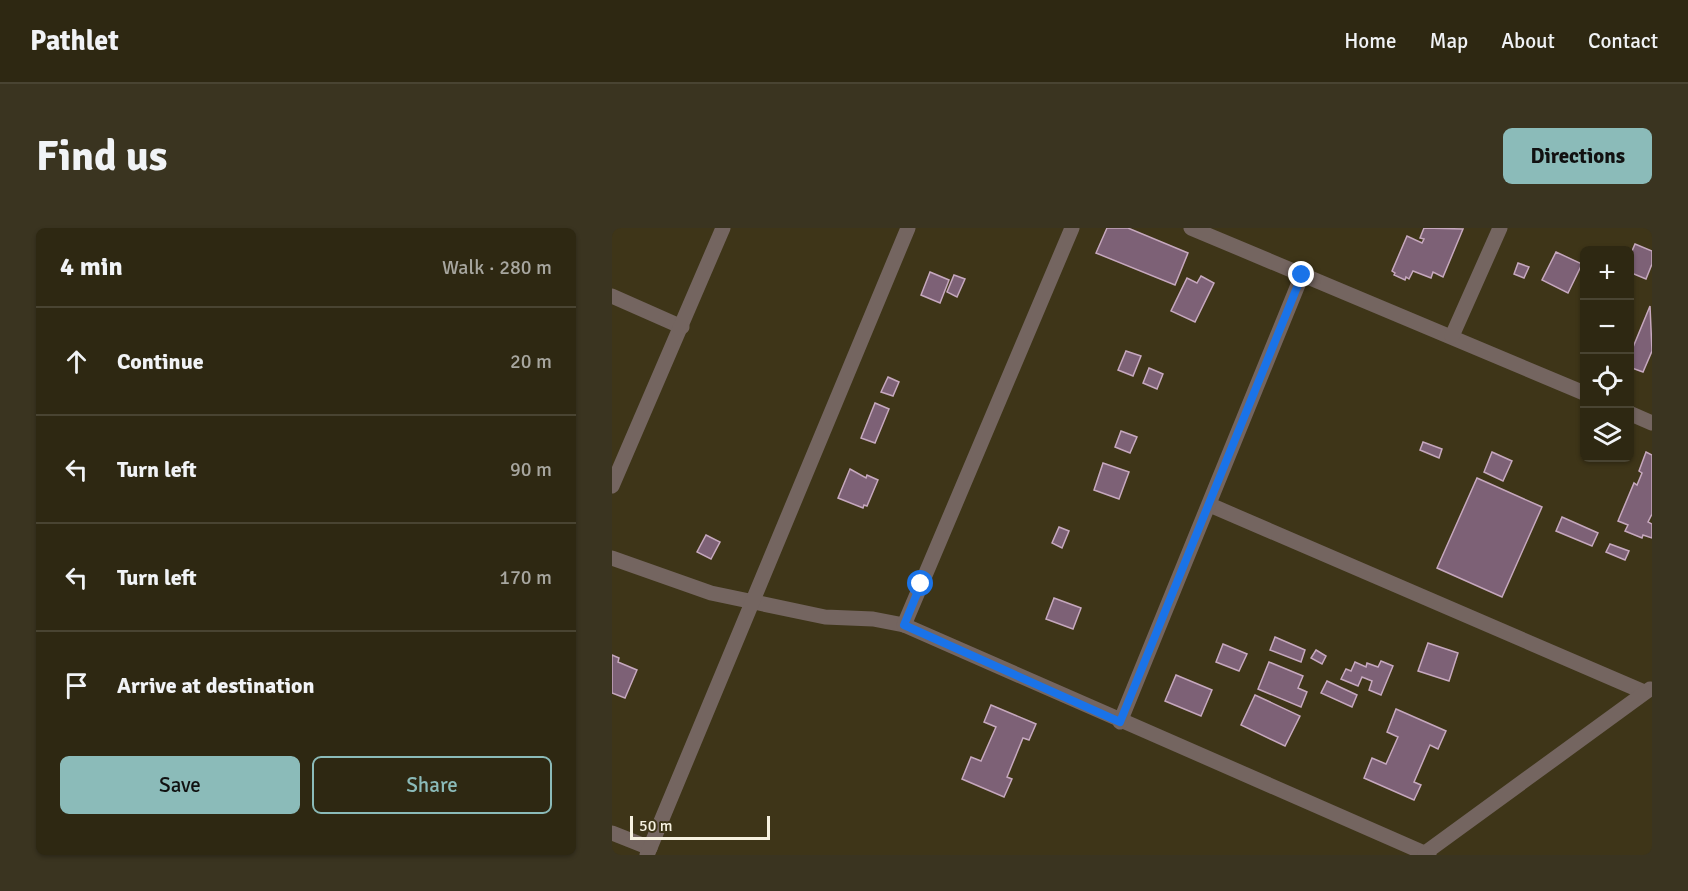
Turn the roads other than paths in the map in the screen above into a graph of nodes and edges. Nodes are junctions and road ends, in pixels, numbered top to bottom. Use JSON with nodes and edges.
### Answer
{"nodes":[{"id":1,"x":723,"y":228,"type":"edge"},
{"id":2,"x":908,"y":228,"type":"edge"},
{"id":3,"x":1072,"y":228,"type":"edge"},
{"id":4,"x":1191,"y":228,"type":"edge"},
{"id":5,"x":1500,"y":228,"type":"edge"},
{"id":6,"x":1302,"y":275,"type":"junction"},
{"id":7,"x":612,"y":296,"type":"edge"},
{"id":8,"x":681,"y":327,"type":"junction"},
{"id":9,"x":1452,"y":336,"type":"junction"},
{"id":10,"x":1580,"y":391,"type":"edge"},
{"id":11,"x":1634,"y":415,"type":"edge"},
{"id":12,"x":1652,"y":423,"type":"edge"},
{"id":13,"x":612,"y":486,"type":"edge"},
{"id":14,"x":1210,"y":505,"type":"junction"},
{"id":15,"x":612,"y":558,"type":"edge"},
{"id":16,"x":751,"y":601,"type":"junction"},
{"id":17,"x":904,"y":625,"type":"junction"},
{"id":18,"x":1648,"y":690,"type":"edge"},
{"id":19,"x":1120,"y":722,"type":"junction"},
{"id":20,"x":612,"y":832,"type":"edge"},
{"id":21,"x":649,"y":851,"type":"edge"},
{"id":22,"x":1427,"y":854,"type":"edge"}],
"edges":[{"from":1,"to":8,"type":"street"},
{"from":2,"to":16,"type":"street"},
{"from":3,"to":17,"type":"street"},
{"from":4,"to":6,"type":"street"},
{"from":5,"to":9,"type":"street"},
{"from":6,"to":9,"type":"street"},
{"from":6,"to":14,"type":"street"},
{"from":7,"to":8,"type":"street"},
{"from":8,"to":13,"type":"street"},
{"from":9,"to":10,"type":"street"},
{"from":11,"to":12,"type":"street"},
{"from":14,"to":18,"type":"street"},
{"from":14,"to":19,"type":"street"},
{"from":15,"to":16,"type":"street"},
{"from":16,"to":17,"type":"street"},
{"from":16,"to":21,"type":"street"},
{"from":17,"to":19,"type":"street"},
{"from":18,"to":22,"type":"street"},
{"from":19,"to":22,"type":"street"},
{"from":20,"to":21,"type":"street"}]}
